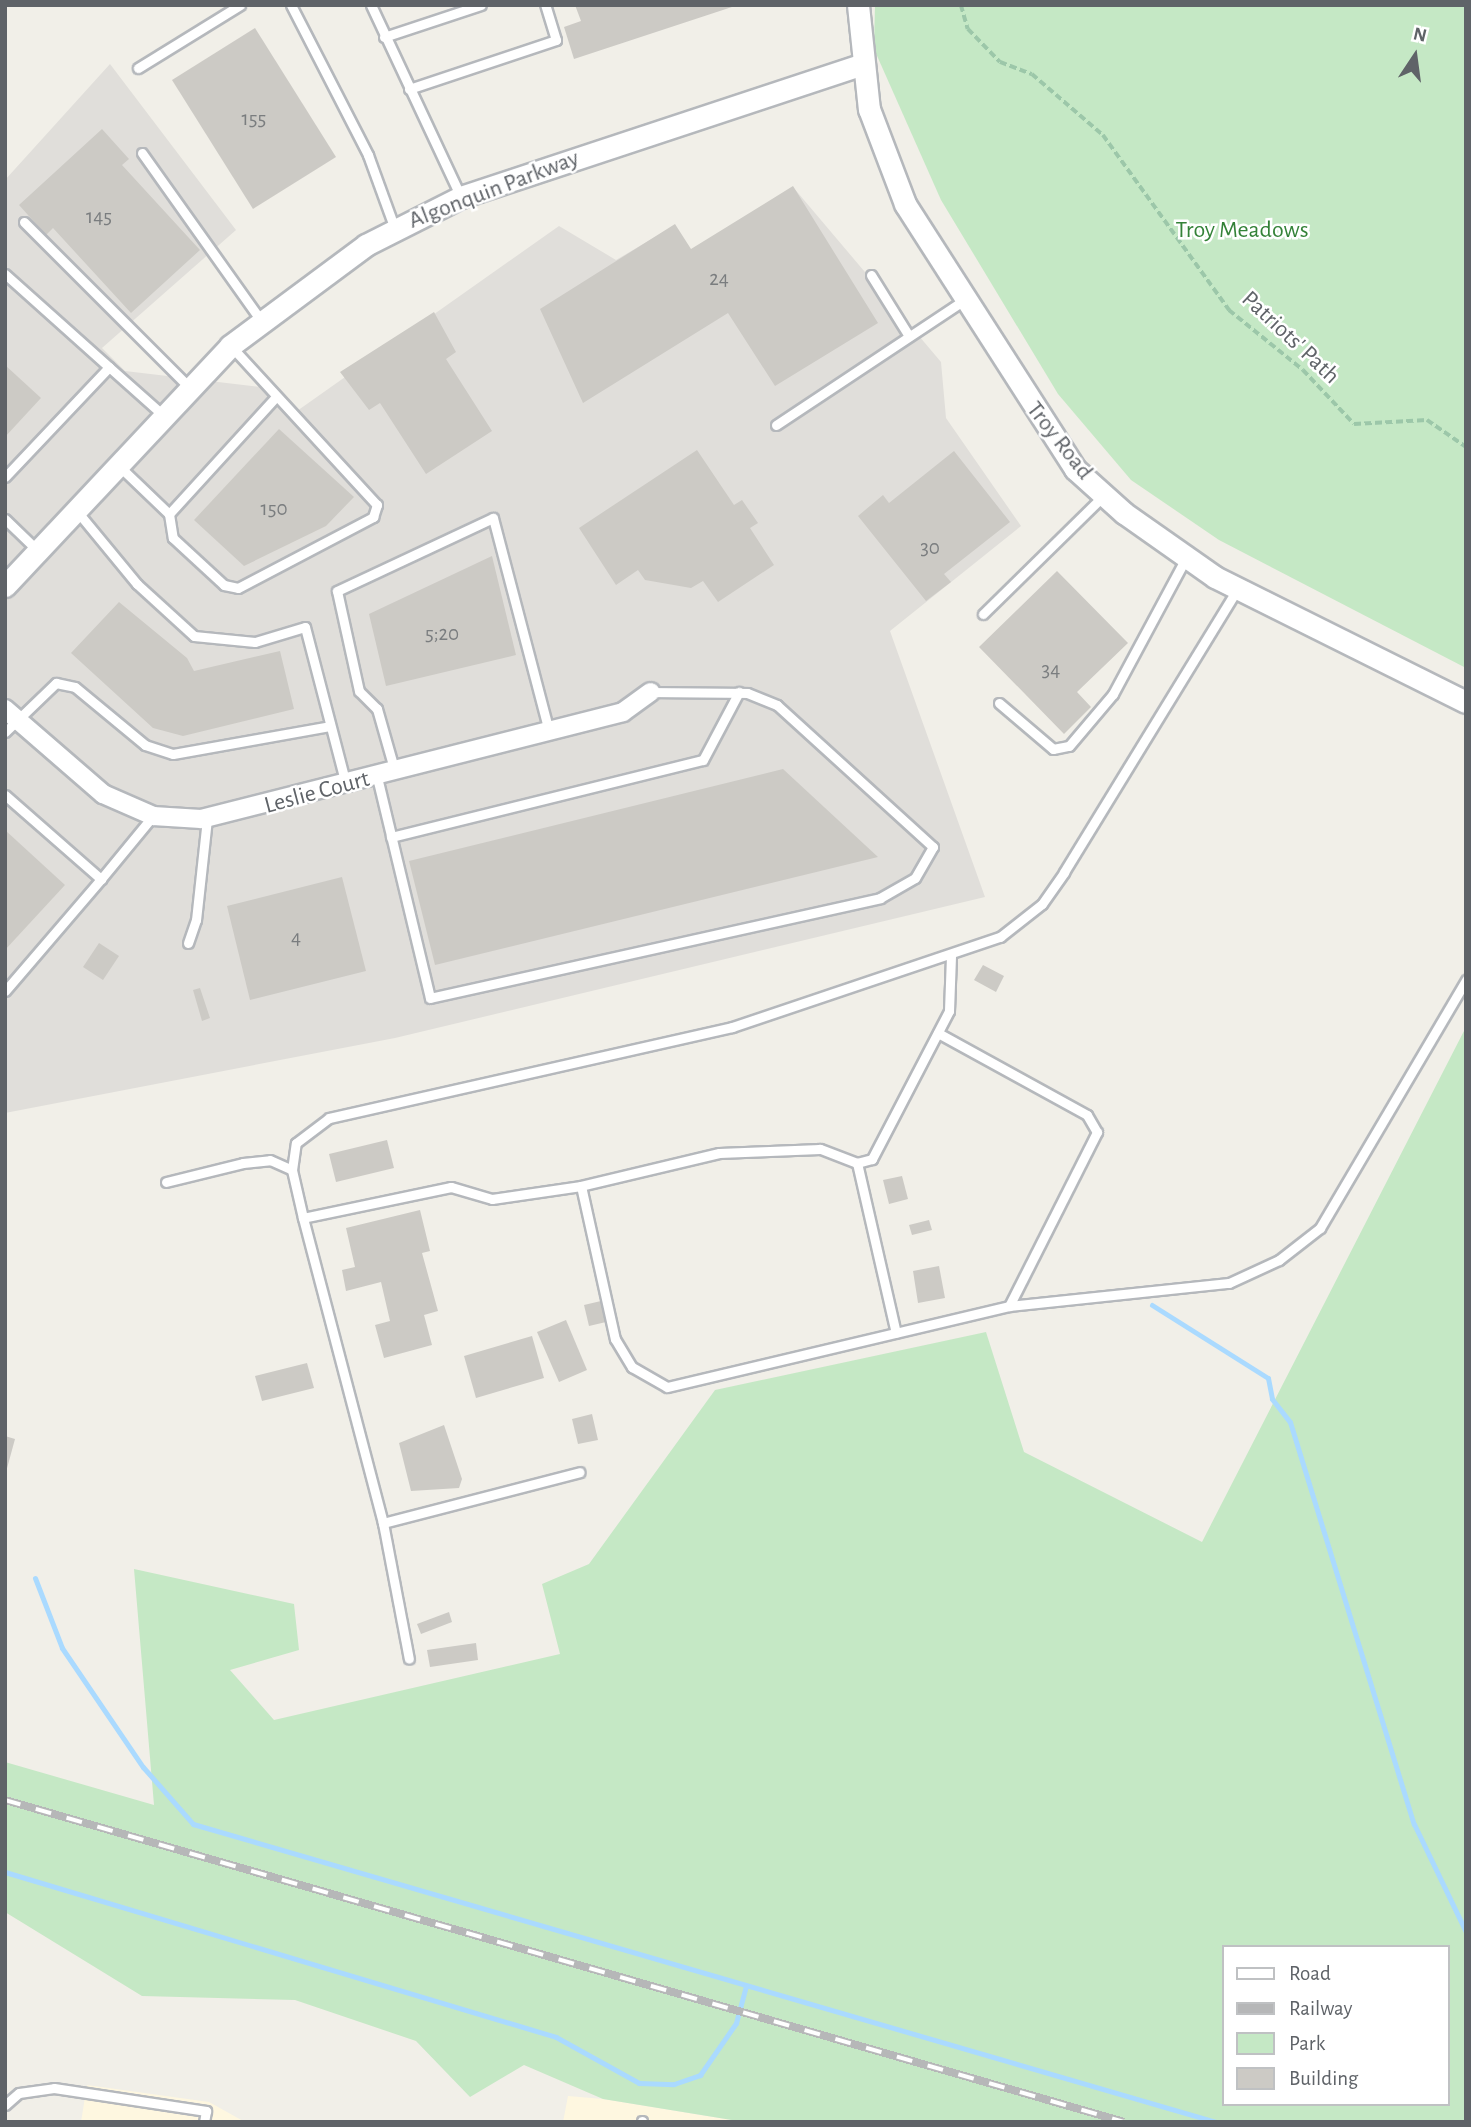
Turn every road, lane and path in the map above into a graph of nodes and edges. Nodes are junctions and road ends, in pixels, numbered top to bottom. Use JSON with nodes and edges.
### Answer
{"nodes":[{"id":1,"x":240,"y":5,"type":"edge"},
{"id":2,"x":291,"y":5,"type":"edge"},
{"id":3,"x":370,"y":5,"type":"edge"},
{"id":4,"x":481,"y":5,"type":"edge"},
{"id":5,"x":545,"y":5,"type":"edge"},
{"id":6,"x":858,"y":5,"type":"edge"},
{"id":7,"x":961,"y":5,"type":"edge"},
{"id":8,"x":384,"y":37,"type":"junction"},
{"id":9,"x":859,"y":65,"type":"junction"},
{"id":10,"x":138,"y":68,"type":"dead end"},
{"id":11,"x":409,"y":89,"type":"junction"},
{"id":12,"x":142,"y":153,"type":"dead end"},
{"id":13,"x":461,"y":197,"type":"junction"},
{"id":14,"x":24,"y":222,"type":"dead end"},
{"id":15,"x":395,"y":229,"type":"junction"},
{"id":16,"x":5,"y":274,"type":"edge"},
{"id":17,"x":871,"y":275,"type":"dead end"},
{"id":18,"x":964,"y":300,"type":"junction"},
{"id":19,"x":260,"y":319,"type":"junction"},
{"id":20,"x":909,"y":336,"type":"junction"},
{"id":21,"x":230,"y":346,"type":"junction"},
{"id":22,"x":109,"y":366,"type":"junction"},
{"id":23,"x":189,"y":387,"type":"junction"},
{"id":24,"x":275,"y":398,"type":"junction"},
{"id":25,"x":163,"y":415,"type":"junction"},
{"id":26,"x":776,"y":425,"type":"dead end"},
{"id":27,"x":1466,"y":447,"type":"edge"},
{"id":28,"x":117,"y":464,"type":"junction"},
{"id":29,"x":5,"y":477,"type":"edge"},
{"id":30,"x":1104,"y":495,"type":"junction"},
{"id":31,"x":76,"y":510,"type":"junction"},
{"id":32,"x":169,"y":514,"type":"junction"},
{"id":33,"x":5,"y":519,"type":"edge"},
{"id":34,"x":38,"y":551,"type":"junction"},
{"id":35,"x":1186,"y":558,"type":"junction"},
{"id":36,"x":5,"y":586,"type":"edge"},
{"id":37,"x":1238,"y":588,"type":"junction"},
{"id":38,"x":983,"y":614,"type":"dead end"},
{"id":39,"x":651,"y":692,"type":"joint"},
{"id":40,"x":739,"y":692,"type":"junction"},
{"id":41,"x":1466,"y":702,"type":"edge"},
{"id":42,"x":999,"y":703,"type":"dead end"},
{"id":43,"x":9,"y":720,"type":"edge"},
{"id":44,"x":330,"y":726,"type":"junction"},
{"id":45,"x":549,"y":731,"type":"junction"},
{"id":46,"x":395,"y":772,"type":"junction"},
{"id":47,"x":377,"y":777,"type":"junction"},
{"id":48,"x":346,"y":785,"type":"junction"},
{"id":49,"x":5,"y":795,"type":"edge"},
{"id":50,"x":153,"y":816,"type":"junction"},
{"id":51,"x":207,"y":818,"type":"junction"},
{"id":52,"x":391,"y":837,"type":"junction"},
{"id":53,"x":102,"y":879,"type":"junction"},
{"id":54,"x":188,"y":943,"type":"dead end"},
{"id":55,"x":951,"y":956,"type":"junction"},
{"id":56,"x":1466,"y":979,"type":"edge"},
{"id":57,"x":5,"y":991,"type":"edge"},
{"id":58,"x":937,"y":1033,"type":"junction"},
{"id":59,"x":857,"y":1163,"type":"junction"},
{"id":60,"x":292,"y":1170,"type":"junction"},
{"id":61,"x":166,"y":1182,"type":"dead end"},
{"id":62,"x":581,"y":1185,"type":"junction"},
{"id":63,"x":303,"y":1218,"type":"junction"},
{"id":64,"x":1009,"y":1306,"type":"junction"},
{"id":65,"x":896,"y":1333,"type":"junction"},
{"id":66,"x":580,"y":1472,"type":"dead end"},
{"id":67,"x":383,"y":1523,"type":"junction"},
{"id":68,"x":409,"y":1660,"type":"dead end"},
{"id":69,"x":5,"y":2105,"type":"edge"},
{"id":70,"x":204,"y":2122,"type":"edge"}],
"edges":[{"from":1,"to":10,"type":"lane"},
{"from":2,"to":15,"type":"lane"},
{"from":3,"to":8,"type":"lane"},
{"from":4,"to":8,"type":"lane"},
{"from":5,"to":11,"type":"lane"},
{"from":6,"to":9,"type":"street","name":"Troy Road"},
{"from":7,"to":27,"type":"path","name":"Patriots' Path"},
{"from":8,"to":11,"type":"lane"},
{"from":9,"to":13,"type":"street","name":"Algonquin Parkway"},
{"from":9,"to":18,"type":"street","name":"Troy Road"},
{"from":11,"to":13,"type":"lane"},
{"from":12,"to":19,"type":"lane"},
{"from":13,"to":15,"type":"street","name":"Algonquin Parkway"},
{"from":14,"to":23,"type":"lane"},
{"from":15,"to":19,"type":"street","name":"Algonquin Parkway"},
{"from":16,"to":22,"type":"lane"},
{"from":17,"to":20,"type":"lane"},
{"from":18,"to":20,"type":"lane"},
{"from":18,"to":30,"type":"street","name":"Troy Road"},
{"from":19,"to":21,"type":"street","name":"Algonquin Parkway"},
{"from":20,"to":26,"type":"lane"},
{"from":21,"to":23,"type":"street","name":"Algonquin Parkway"},
{"from":21,"to":24,"type":"lane"},
{"from":22,"to":25,"type":"lane"},
{"from":22,"to":29,"type":"lane"},
{"from":23,"to":25,"type":"street","name":"Algonquin Parkway"},
{"from":24,"to":32,"type":"lane"},
{"from":24,"to":32,"type":"lane"},
{"from":25,"to":28,"type":"street","name":"Algonquin Parkway"},
{"from":28,"to":31,"type":"street","name":"Algonquin Parkway"},
{"from":28,"to":32,"type":"lane"},
{"from":30,"to":35,"type":"street","name":"Troy Road"},
{"from":30,"to":38,"type":"lane"},
{"from":31,"to":34,"type":"street","name":"Algonquin Parkway"},
{"from":31,"to":44,"type":"lane"},
{"from":33,"to":34,"type":"lane"},
{"from":34,"to":36,"type":"street","name":"Algonquin Parkway"},
{"from":35,"to":37,"type":"street","name":"Troy Road"},
{"from":35,"to":42,"type":"lane"},
{"from":37,"to":41,"type":"street","name":"Troy Road"},
{"from":37,"to":55,"type":"lane"},
{"from":39,"to":40,"type":"lane"},
{"from":39,"to":45,"type":"street","name":"Leslie Court"},
{"from":40,"to":52,"type":"lane"},
{"from":40,"to":52,"type":"lane"},
{"from":43,"to":44,"type":"lane"},
{"from":43,"to":50,"type":"street","name":"Leslie Court"},
{"from":44,"to":48,"type":"lane"},
{"from":45,"to":46,"type":"street","name":"Leslie Court"},
{"from":45,"to":46,"type":"lane"},
{"from":46,"to":47,"type":"street","name":"Leslie Court"},
{"from":47,"to":48,"type":"street","name":"Leslie Court"},
{"from":47,"to":52,"type":"lane"},
{"from":48,"to":51,"type":"street","name":"Leslie Court"},
{"from":49,"to":53,"type":"lane"},
{"from":50,"to":51,"type":"street","name":"Leslie Court"},
{"from":50,"to":53,"type":"lane"},
{"from":51,"to":54,"type":"lane"},
{"from":53,"to":57,"type":"lane"},
{"from":55,"to":58,"type":"lane"},
{"from":55,"to":60,"type":"lane"},
{"from":56,"to":64,"type":"lane"},
{"from":58,"to":59,"type":"lane"},
{"from":58,"to":64,"type":"lane"},
{"from":59,"to":62,"type":"lane"},
{"from":59,"to":65,"type":"lane"},
{"from":60,"to":61,"type":"lane"},
{"from":60,"to":63,"type":"lane"},
{"from":62,"to":63,"type":"lane"},
{"from":62,"to":65,"type":"lane"},
{"from":63,"to":67,"type":"lane"},
{"from":64,"to":65,"type":"lane"},
{"from":66,"to":67,"type":"lane"},
{"from":67,"to":68,"type":"lane"},
{"from":69,"to":70,"type":"lane"}]}
